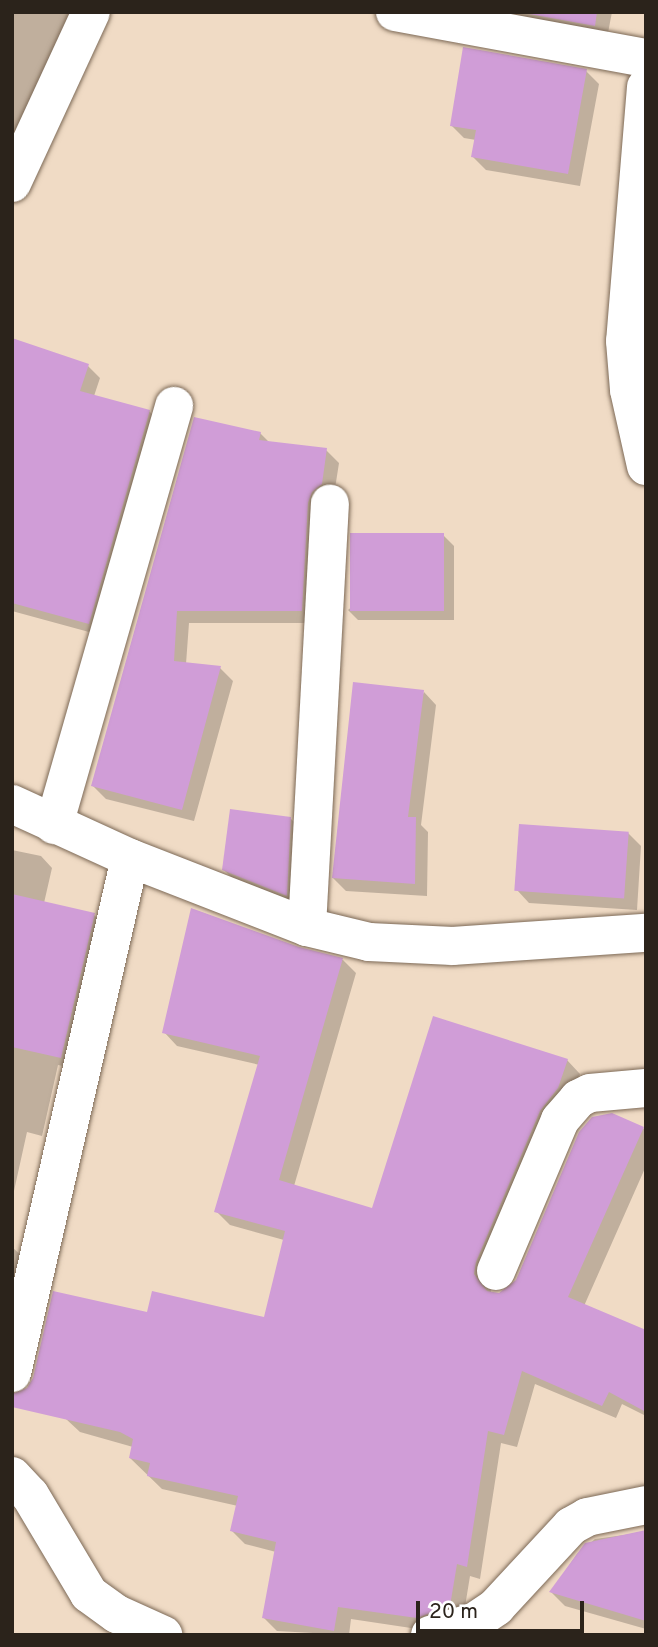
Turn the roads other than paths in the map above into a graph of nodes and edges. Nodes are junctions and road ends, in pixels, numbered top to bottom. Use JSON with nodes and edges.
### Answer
{"nodes":[{"id":1,"x":91,"y":12,"type":"edge"},
{"id":2,"x":395,"y":12,"type":"edge"},
{"id":3,"x":646,"y":58,"type":"edge"},
{"id":4,"x":646,"y":87,"type":"edge"},
{"id":5,"x":12,"y":183,"type":"edge"},
{"id":6,"x":174,"y":405,"type":"dead end"},
{"id":7,"x":646,"y":466,"type":"edge"},
{"id":8,"x":330,"y":503,"type":"dead end"},
{"id":9,"x":12,"y":804,"type":"edge"},
{"id":10,"x":54,"y":825,"type":"junction"},
{"id":11,"x":130,"y":858,"type":"junction"},
{"id":12,"x":307,"y":927,"type":"junction"},
{"id":13,"x":646,"y":933,"type":"edge"},
{"id":14,"x":646,"y":1087,"type":"edge"},
{"id":15,"x":496,"y":1271,"type":"dead end"},
{"id":16,"x":12,"y":1373,"type":"edge"},
{"id":17,"x":12,"y":1476,"type":"edge"},
{"id":18,"x":646,"y":1505,"type":"edge"},
{"id":19,"x":163,"y":1635,"type":"edge"},
{"id":20,"x":430,"y":1635,"type":"edge"}],
"edges":[{"from":1,"to":5,"type":"street"},
{"from":2,"to":3,"type":"street"},
{"from":4,"to":7,"type":"street"},
{"from":6,"to":10,"type":"street"},
{"from":8,"to":12,"type":"street"},
{"from":9,"to":10,"type":"street"},
{"from":10,"to":11,"type":"street"},
{"from":11,"to":12,"type":"street"},
{"from":11,"to":16,"type":"street"},
{"from":12,"to":13,"type":"street"},
{"from":14,"to":15,"type":"street"},
{"from":17,"to":19,"type":"street"},
{"from":18,"to":20,"type":"street"}]}
